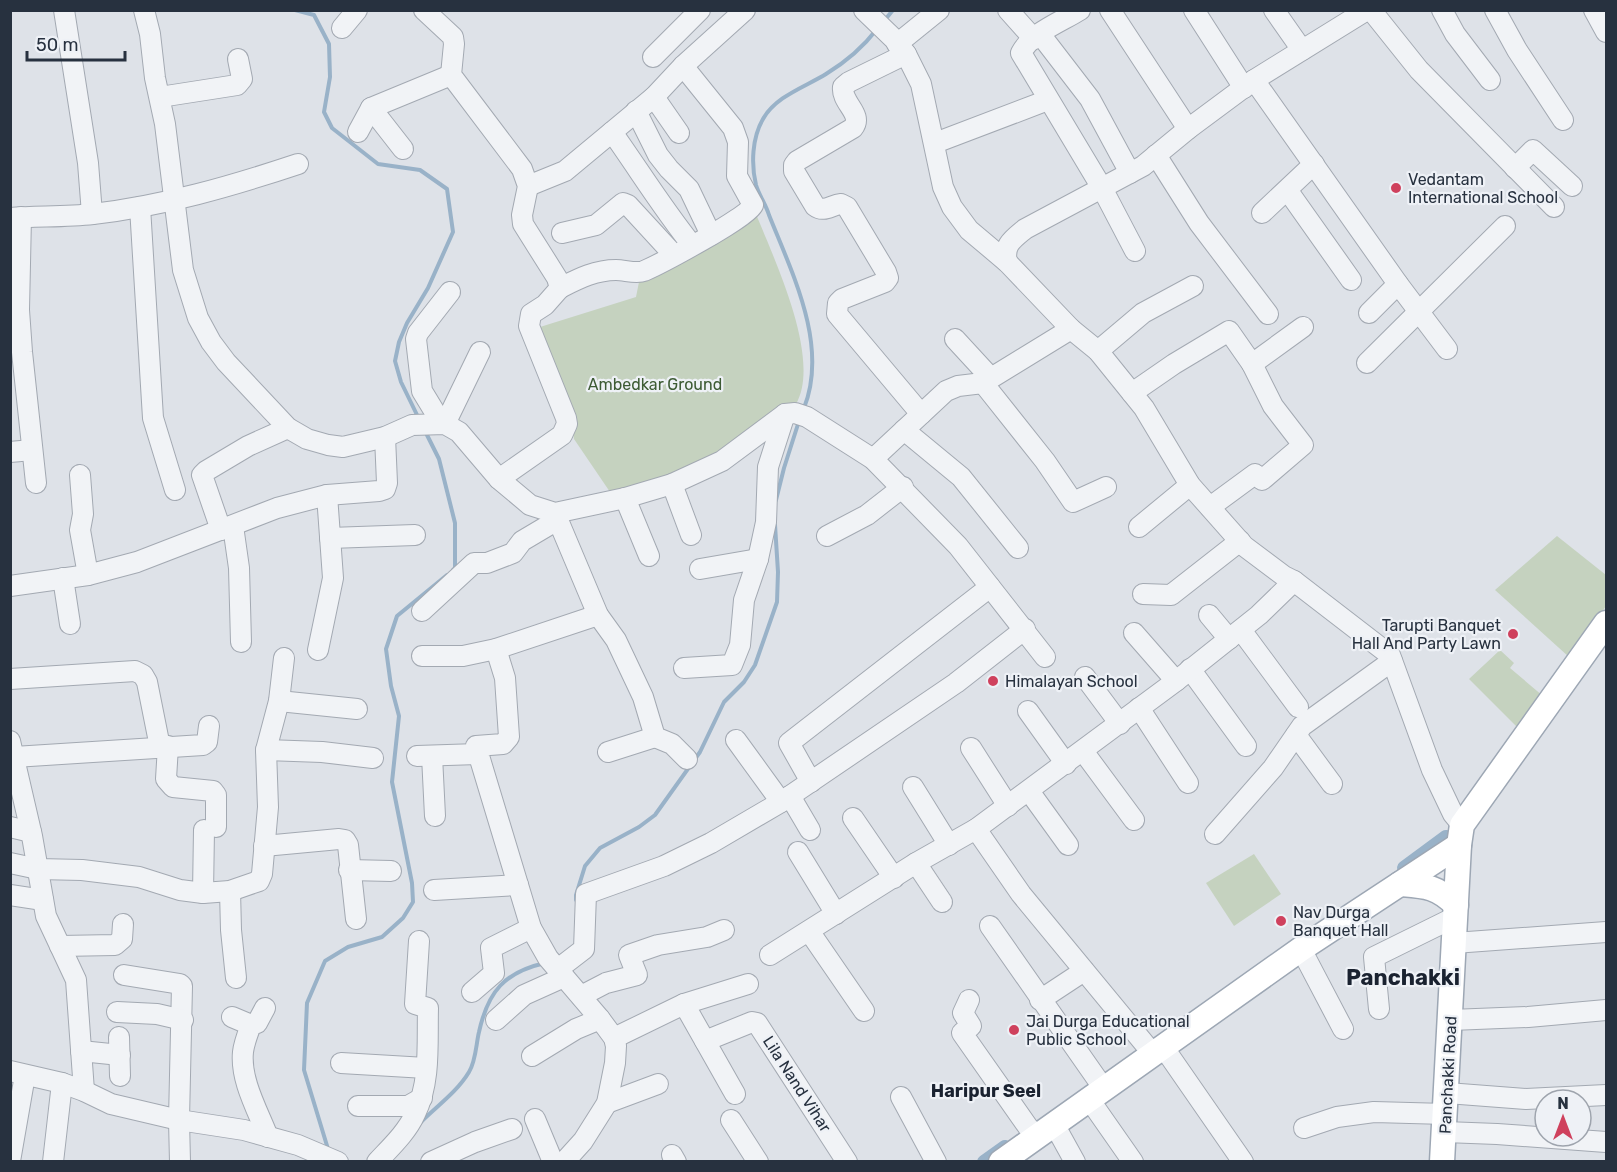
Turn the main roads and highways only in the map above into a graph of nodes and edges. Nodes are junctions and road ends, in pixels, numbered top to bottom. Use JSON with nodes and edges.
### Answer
{"nodes":[{"id":1,"x":1606,"y":626,"type":"edge"},
{"id":2,"x":1461,"y":835,"type":"junction"},
{"id":3,"x":1400,"y":884,"type":"junction"},
{"id":4,"x":1455,"y":911,"type":"junction"},
{"id":5,"x":1001,"y":1161,"type":"edge"},
{"id":6,"x":1442,"y":1161,"type":"edge"}],
"edges":[{"from":1,"to":2,"type":"main road"},
{"from":2,"to":3,"type":"main road"},
{"from":2,"to":4,"type":"main road","name":"Panchakki Road"},
{"from":3,"to":4,"type":"main road"},
{"from":3,"to":5,"type":"main road"},
{"from":4,"to":6,"type":"main road","name":"Panchakki Road"}]}
